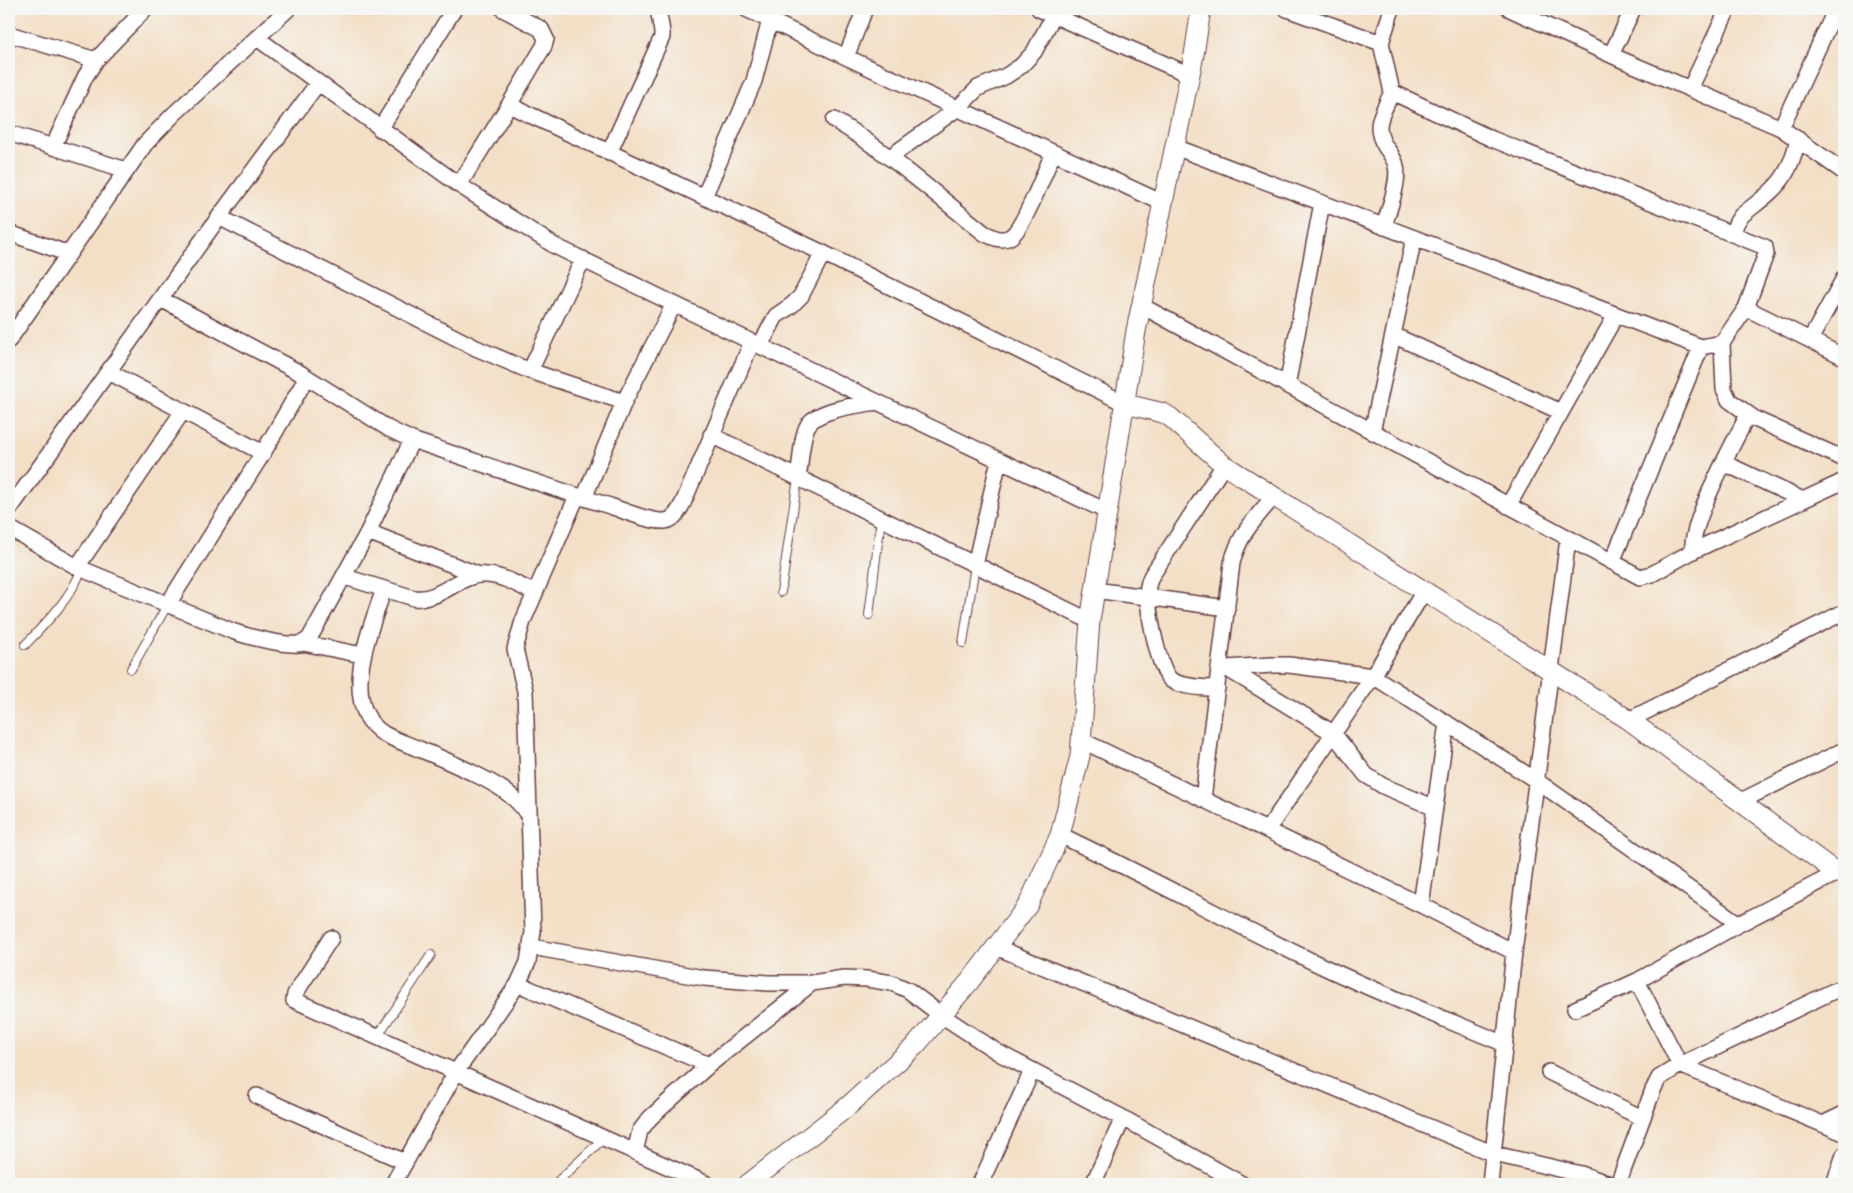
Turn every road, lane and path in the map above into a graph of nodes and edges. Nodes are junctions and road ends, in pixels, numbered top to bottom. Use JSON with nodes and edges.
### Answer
{"nodes":[{"id":1,"x":145,"y":9,"type":"edge"},
{"id":2,"x":288,"y":9,"type":"edge"},
{"id":3,"x":454,"y":9,"type":"edge"},
{"id":4,"x":503,"y":9,"type":"edge"},
{"id":5,"x":658,"y":9,"type":"edge"},
{"id":6,"x":746,"y":9,"type":"edge"},
{"id":7,"x":865,"y":9,"type":"edge"},
{"id":8,"x":1039,"y":9,"type":"edge"},
{"id":9,"x":1201,"y":9,"type":"edge"},
{"id":10,"x":1287,"y":9,"type":"edge"},
{"id":11,"x":1392,"y":9,"type":"edge"},
{"id":12,"x":1510,"y":9,"type":"edge"},
{"id":13,"x":1633,"y":9,"type":"edge"},
{"id":14,"x":1728,"y":9,"type":"edge"},
{"id":15,"x":1836,"y":9,"type":"edge"},
{"id":16,"x":1055,"y":12,"type":"edge"},
{"id":17,"x":1539,"y":14,"type":"edge"},
{"id":18,"x":770,"y":20,"type":"junction"},
{"id":19,"x":9,"y":34,"type":"edge"},
{"id":20,"x":257,"y":38,"type":"junction"},
{"id":21,"x":1381,"y":42,"type":"junction"},
{"id":22,"x":1611,"y":55,"type":"junction"},
{"id":23,"x":846,"y":58,"type":"junction"},
{"id":24,"x":96,"y":60,"type":"junction"},
{"id":25,"x":1190,"y":75,"type":"junction"},
{"id":26,"x":318,"y":83,"type":"junction"},
{"id":27,"x":1690,"y":89,"type":"junction"},
{"id":28,"x":1392,"y":92,"type":"junction"},
{"id":29,"x":509,"y":105,"type":"junction"},
{"id":30,"x":958,"y":108,"type":"junction"},
{"id":31,"x":834,"y":120,"type":"dead end"},
{"id":32,"x":380,"y":128,"type":"junction"},
{"id":33,"x":1781,"y":128,"type":"junction"},
{"id":34,"x":9,"y":133,"type":"edge"},
{"id":35,"x":1798,"y":140,"type":"junction"},
{"id":36,"x":53,"y":146,"type":"junction"},
{"id":37,"x":1175,"y":147,"type":"junction"},
{"id":38,"x":609,"y":153,"type":"junction"},
{"id":39,"x":1054,"y":153,"type":"junction"},
{"id":40,"x":890,"y":157,"type":"junction"},
{"id":41,"x":126,"y":170,"type":"junction"},
{"id":42,"x":1844,"y":172,"type":"edge"},
{"id":43,"x":459,"y":185,"type":"junction"},
{"id":44,"x":704,"y":197,"type":"junction"},
{"id":45,"x":1163,"y":203,"type":"junction"},
{"id":46,"x":1322,"y":203,"type":"junction"},
{"id":47,"x":220,"y":217,"type":"junction"},
{"id":48,"x":1384,"y":227,"type":"junction"},
{"id":49,"x":9,"y":233,"type":"edge"},
{"id":50,"x":1732,"y":234,"type":"junction"},
{"id":51,"x":1414,"y":238,"type":"junction"},
{"id":52,"x":823,"y":253,"type":"junction"},
{"id":53,"x":69,"y":254,"type":"junction"},
{"id":54,"x":583,"y":259,"type":"junction"},
{"id":55,"x":1844,"y":278,"type":"edge"},
{"id":56,"x":161,"y":299,"type":"junction"},
{"id":57,"x":674,"y":304,"type":"junction"},
{"id":58,"x":1142,"y":306,"type":"junction"},
{"id":59,"x":1746,"y":308,"type":"junction"},
{"id":60,"x":1616,"y":315,"type":"junction"},
{"id":61,"x":1393,"y":335,"type":"junction"},
{"id":62,"x":9,"y":340,"type":"edge"},
{"id":63,"x":1810,"y":340,"type":"junction"},
{"id":64,"x":1722,"y":343,"type":"junction"},
{"id":65,"x":756,"y":344,"type":"junction"},
{"id":66,"x":1701,"y":347,"type":"junction"},
{"id":67,"x":1844,"y":358,"type":"edge"},
{"id":68,"x":530,"y":370,"type":"junction"},
{"id":69,"x":109,"y":372,"type":"junction"},
{"id":70,"x":307,"y":377,"type":"junction"},
{"id":71,"x":1287,"y":386,"type":"junction"},
{"id":72,"x":624,"y":402,"type":"junction"},
{"id":73,"x":876,"y":402,"type":"junction"},
{"id":74,"x":1126,"y":404,"type":"junction"},
{"id":75,"x":183,"y":411,"type":"junction"},
{"id":76,"x":1561,"y":412,"type":"junction"},
{"id":77,"x":1748,"y":415,"type":"junction"},
{"id":78,"x":1372,"y":432,"type":"junction"},
{"id":79,"x":711,"y":435,"type":"junction"},
{"id":80,"x":412,"y":440,"type":"junction"},
{"id":81,"x":263,"y":453,"type":"junction"},
{"id":82,"x":1844,"y":459,"type":"edge"},
{"id":83,"x":999,"y":460,"type":"junction"},
{"id":84,"x":1724,"y":463,"type":"junction"},
{"id":85,"x":1224,"y":465,"type":"junction"},
{"id":86,"x":798,"y":478,"type":"junction"},
{"id":87,"x":1844,"y":481,"type":"edge"},
{"id":88,"x":1274,"y":496,"type":"junction"},
{"id":89,"x":580,"y":497,"type":"junction"},
{"id":90,"x":1804,"y":500,"type":"junction"},
{"id":91,"x":1508,"y":506,"type":"junction"},
{"id":92,"x":9,"y":510,"type":"edge"},
{"id":93,"x":1108,"y":512,"type":"junction"},
{"id":94,"x":880,"y":518,"type":"junction"},
{"id":95,"x":9,"y":528,"type":"edge"},
{"id":96,"x":368,"y":532,"type":"junction"},
{"id":97,"x":1568,"y":539,"type":"junction"},
{"id":98,"x":1693,"y":551,"type":"junction"},
{"id":99,"x":1612,"y":562,"type":"junction"},
{"id":100,"x":975,"y":565,"type":"junction"},
{"id":101,"x":79,"y":568,"type":"junction"},
{"id":102,"x":479,"y":575,"type":"junction"},
{"id":103,"x":345,"y":577,"type":"junction"},
{"id":104,"x":384,"y":589,"type":"junction"},
{"id":105,"x":1095,"y":590,"type":"junction"},
{"id":106,"x":1424,"y":591,"type":"junction"},
{"id":107,"x":781,"y":592,"type":"dead end"},
{"id":108,"x":535,"y":593,"type":"junction"},
{"id":109,"x":1148,"y":598,"type":"junction"},
{"id":110,"x":168,"y":604,"type":"junction"},
{"id":111,"x":1227,"y":608,"type":"junction"},
{"id":112,"x":1844,"y":612,"type":"edge"},
{"id":113,"x":869,"y":615,"type":"dead end"},
{"id":114,"x":1090,"y":621,"type":"junction"},
{"id":115,"x":303,"y":643,"type":"junction"},
{"id":116,"x":963,"y":643,"type":"dead end"},
{"id":117,"x":25,"y":645,"type":"dead end"},
{"id":118,"x":362,"y":654,"type":"junction"},
{"id":119,"x":1224,"y":666,"type":"junction"},
{"id":120,"x":131,"y":669,"type":"dead end"},
{"id":121,"x":1550,"y":670,"type":"junction"},
{"id":122,"x":1373,"y":676,"type":"junction"},
{"id":123,"x":1217,"y":689,"type":"junction"},
{"id":124,"x":1629,"y":720,"type":"junction"},
{"id":125,"x":1447,"y":723,"type":"junction"},
{"id":126,"x":1333,"y":733,"type":"junction"},
{"id":127,"x":1081,"y":740,"type":"junction"},
{"id":128,"x":1844,"y":750,"type":"edge"},
{"id":129,"x":1537,"y":781,"type":"junction"},
{"id":130,"x":1203,"y":799,"type":"junction"},
{"id":131,"x":1739,"y":802,"type":"junction"},
{"id":132,"x":1435,"y":808,"type":"junction"},
{"id":133,"x":528,"y":814,"type":"junction"},
{"id":134,"x":1266,"y":830,"type":"junction"},
{"id":135,"x":1060,"y":835,"type":"junction"},
{"id":136,"x":1842,"y":873,"type":"edge"},
{"id":137,"x":1421,"y":905,"type":"junction"},
{"id":138,"x":1739,"y":924,"type":"junction"},
{"id":139,"x":330,"y":938,"type":"dead end"},
{"id":140,"x":532,"y":947,"type":"junction"},
{"id":141,"x":996,"y":947,"type":"junction"},
{"id":142,"x":1514,"y":952,"type":"junction"},
{"id":143,"x":431,"y":955,"type":"dead end"},
{"id":144,"x":1638,"y":982,"type":"junction"},
{"id":145,"x":812,"y":983,"type":"junction"},
{"id":146,"x":518,"y":984,"type":"junction"},
{"id":147,"x":1844,"y":986,"type":"edge"},
{"id":148,"x":1575,"y":1009,"type":"dead end"},
{"id":149,"x":941,"y":1015,"type":"junction"},
{"id":150,"x":377,"y":1037,"type":"junction"},
{"id":151,"x":1505,"y":1044,"type":"junction"},
{"id":152,"x":709,"y":1065,"type":"junction"},
{"id":153,"x":1680,"y":1065,"type":"junction"},
{"id":154,"x":1032,"y":1071,"type":"junction"},
{"id":155,"x":456,"y":1072,"type":"junction"},
{"id":156,"x":1549,"y":1072,"type":"dead end"},
{"id":157,"x":257,"y":1096,"type":"dead end"},
{"id":158,"x":1844,"y":1114,"type":"edge"},
{"id":159,"x":1123,"y":1118,"type":"junction"},
{"id":160,"x":1642,"y":1118,"type":"junction"},
{"id":161,"x":1823,"y":1124,"type":"junction"},
{"id":162,"x":1844,"y":1133,"type":"edge"},
{"id":163,"x":604,"y":1138,"type":"junction"},
{"id":164,"x":635,"y":1152,"type":"junction"},
{"id":165,"x":1494,"y":1154,"type":"junction"},
{"id":166,"x":1844,"y":1155,"type":"edge"},
{"id":167,"x":406,"y":1162,"type":"junction"},
{"id":168,"x":1236,"y":1183,"type":"edge"},
{"id":169,"x":393,"y":1184,"type":"edge"},
{"id":170,"x":555,"y":1184,"type":"edge"},
{"id":171,"x":707,"y":1184,"type":"edge"},
{"id":172,"x":748,"y":1184,"type":"edge"},
{"id":173,"x":980,"y":1184,"type":"edge"},
{"id":174,"x":1093,"y":1184,"type":"edge"},
{"id":175,"x":1490,"y":1184,"type":"edge"},
{"id":176,"x":1610,"y":1184,"type":"edge"},
{"id":177,"x":1618,"y":1184,"type":"edge"},
{"id":178,"x":1834,"y":1184,"type":"edge"}],
"edges":[{"from":1,"to":24,"type":"street"},
{"from":2,"to":20,"type":"street"},
{"from":3,"to":32,"type":"street"},
{"from":4,"to":29,"type":"street"},
{"from":5,"to":38,"type":"street"},
{"from":6,"to":18,"type":"street"},
{"from":7,"to":23,"type":"street"},
{"from":8,"to":16,"type":"street"},
{"from":9,"to":25,"type":"street"},
{"from":10,"to":21,"type":"street"},
{"from":11,"to":21,"type":"street"},
{"from":12,"to":17,"type":"street"},
{"from":13,"to":22,"type":"street"},
{"from":14,"to":27,"type":"street"},
{"from":15,"to":33,"type":"street"},
{"from":16,"to":25,"type":"street"},
{"from":16,"to":30,"type":"street"},
{"from":17,"to":22,"type":"street"},
{"from":18,"to":23,"type":"street"},
{"from":18,"to":44,"type":"street"},
{"from":19,"to":24,"type":"street"},
{"from":20,"to":26,"type":"street"},
{"from":20,"to":41,"type":"street"},
{"from":21,"to":28,"type":"street"},
{"from":22,"to":27,"type":"street"},
{"from":23,"to":30,"type":"street"},
{"from":24,"to":36,"type":"street"},
{"from":25,"to":37,"type":"street"},
{"from":26,"to":32,"type":"street"},
{"from":26,"to":47,"type":"street"},
{"from":27,"to":33,"type":"street"},
{"from":28,"to":48,"type":"street"},
{"from":28,"to":50,"type":"street"},
{"from":29,"to":38,"type":"street"},
{"from":29,"to":43,"type":"street"},
{"from":30,"to":39,"type":"street"},
{"from":30,"to":40,"type":"street"},
{"from":31,"to":40,"type":"street"},
{"from":32,"to":43,"type":"street"},
{"from":33,"to":35,"type":"street"},
{"from":34,"to":36,"type":"street"},
{"from":35,"to":42,"type":"street"},
{"from":35,"to":50,"type":"street"},
{"from":36,"to":41,"type":"street"},
{"from":37,"to":45,"type":"street"},
{"from":37,"to":46,"type":"street"},
{"from":38,"to":44,"type":"street"},
{"from":39,"to":40,"type":"street"},
{"from":39,"to":45,"type":"street"},
{"from":41,"to":53,"type":"street"},
{"from":43,"to":54,"type":"street"},
{"from":44,"to":52,"type":"street"},
{"from":45,"to":58,"type":"street"},
{"from":46,"to":48,"type":"street"},
{"from":46,"to":71,"type":"street"},
{"from":47,"to":56,"type":"street"},
{"from":47,"to":68,"type":"street"},
{"from":48,"to":51,"type":"street"},
{"from":49,"to":53,"type":"street"},
{"from":50,"to":59,"type":"street"},
{"from":51,"to":60,"type":"street"},
{"from":51,"to":61,"type":"street"},
{"from":52,"to":65,"type":"street"},
{"from":52,"to":74,"type":"street"},
{"from":53,"to":62,"type":"street"},
{"from":54,"to":57,"type":"street"},
{"from":54,"to":68,"type":"street"},
{"from":55,"to":63,"type":"street"},
{"from":56,"to":69,"type":"street"},
{"from":56,"to":70,"type":"street"},
{"from":57,"to":65,"type":"street"},
{"from":57,"to":72,"type":"street"},
{"from":58,"to":71,"type":"street"},
{"from":58,"to":74,"type":"street"},
{"from":59,"to":63,"type":"street"},
{"from":59,"to":64,"type":"street"},
{"from":60,"to":66,"type":"street"},
{"from":60,"to":76,"type":"street"},
{"from":61,"to":76,"type":"street"},
{"from":61,"to":78,"type":"street"},
{"from":63,"to":67,"type":"street"},
{"from":64,"to":66,"type":"street"},
{"from":64,"to":77,"type":"street"},
{"from":65,"to":73,"type":"street"},
{"from":65,"to":79,"type":"street"},
{"from":66,"to":99,"type":"street"},
{"from":68,"to":72,"type":"street"},
{"from":69,"to":75,"type":"street"},
{"from":69,"to":92,"type":"street"},
{"from":70,"to":80,"type":"street"},
{"from":70,"to":81,"type":"street"},
{"from":71,"to":78,"type":"street"},
{"from":72,"to":89,"type":"street"},
{"from":73,"to":83,"type":"street"},
{"from":73,"to":86,"type":"street"},
{"from":74,"to":85,"type":"street"},
{"from":74,"to":93,"type":"street"},
{"from":75,"to":81,"type":"street"},
{"from":75,"to":101,"type":"street"},
{"from":76,"to":91,"type":"street"},
{"from":77,"to":82,"type":"street"},
{"from":77,"to":84,"type":"street"},
{"from":78,"to":91,"type":"street"},
{"from":79,"to":86,"type":"street"},
{"from":79,"to":89,"type":"street"},
{"from":80,"to":89,"type":"street"},
{"from":80,"to":96,"type":"street"},
{"from":81,"to":110,"type":"street"},
{"from":83,"to":93,"type":"street"},
{"from":83,"to":100,"type":"street"},
{"from":84,"to":90,"type":"street"},
{"from":84,"to":98,"type":"street"},
{"from":85,"to":88,"type":"street"},
{"from":85,"to":109,"type":"street"},
{"from":86,"to":94,"type":"street"},
{"from":86,"to":107,"type":"lane"},
{"from":87,"to":90,"type":"street"},
{"from":88,"to":106,"type":"street"},
{"from":88,"to":111,"type":"street"},
{"from":89,"to":108,"type":"street"},
{"from":90,"to":98,"type":"street"},
{"from":91,"to":97,"type":"street"},
{"from":93,"to":105,"type":"street"},
{"from":94,"to":100,"type":"street"},
{"from":94,"to":113,"type":"lane"},
{"from":95,"to":101,"type":"street"},
{"from":96,"to":102,"type":"street"},
{"from":96,"to":103,"type":"street"},
{"from":97,"to":99,"type":"street"},
{"from":97,"to":121,"type":"street"},
{"from":98,"to":99,"type":"street"},
{"from":100,"to":114,"type":"street"},
{"from":100,"to":116,"type":"lane"},
{"from":101,"to":110,"type":"street"},
{"from":101,"to":117,"type":"lane"},
{"from":102,"to":104,"type":"street"},
{"from":102,"to":108,"type":"street"},
{"from":103,"to":104,"type":"street"},
{"from":103,"to":115,"type":"street"},
{"from":104,"to":118,"type":"street"},
{"from":105,"to":109,"type":"street"},
{"from":105,"to":114,"type":"street"},
{"from":106,"to":121,"type":"street"},
{"from":106,"to":122,"type":"street"},
{"from":108,"to":133,"type":"street"},
{"from":109,"to":111,"type":"street"},
{"from":109,"to":123,"type":"street"},
{"from":110,"to":115,"type":"street"},
{"from":110,"to":120,"type":"lane"},
{"from":111,"to":119,"type":"street"},
{"from":112,"to":124,"type":"street"},
{"from":114,"to":127,"type":"street"},
{"from":115,"to":118,"type":"street"},
{"from":118,"to":133,"type":"street"},
{"from":119,"to":122,"type":"street"},
{"from":119,"to":123,"type":"street"},
{"from":119,"to":126,"type":"street"},
{"from":121,"to":124,"type":"street"},
{"from":121,"to":129,"type":"street"},
{"from":122,"to":125,"type":"street"},
{"from":122,"to":126,"type":"street"},
{"from":123,"to":130,"type":"street"},
{"from":124,"to":131,"type":"street"},
{"from":125,"to":129,"type":"street"},
{"from":125,"to":132,"type":"street"},
{"from":126,"to":132,"type":"street"},
{"from":126,"to":134,"type":"street"},
{"from":127,"to":130,"type":"street"},
{"from":127,"to":135,"type":"street"},
{"from":128,"to":131,"type":"street"},
{"from":129,"to":138,"type":"street"},
{"from":129,"to":142,"type":"street"},
{"from":130,"to":134,"type":"street"},
{"from":131,"to":136,"type":"street"},
{"from":132,"to":137,"type":"street"},
{"from":133,"to":140,"type":"street"},
{"from":134,"to":137,"type":"street"},
{"from":135,"to":141,"type":"street"},
{"from":135,"to":151,"type":"street"},
{"from":136,"to":138,"type":"street"},
{"from":137,"to":142,"type":"street"},
{"from":138,"to":144,"type":"street"},
{"from":139,"to":150,"type":"street"},
{"from":140,"to":145,"type":"street"},
{"from":140,"to":146,"type":"street"},
{"from":141,"to":149,"type":"street"},
{"from":141,"to":165,"type":"street"},
{"from":142,"to":151,"type":"street"},
{"from":143,"to":150,"type":"lane"},
{"from":144,"to":148,"type":"street"},
{"from":144,"to":153,"type":"street"},
{"from":145,"to":149,"type":"street"},
{"from":145,"to":152,"type":"street"},
{"from":146,"to":152,"type":"street"},
{"from":146,"to":155,"type":"street"},
{"from":147,"to":153,"type":"street"},
{"from":149,"to":154,"type":"street"},
{"from":149,"to":172,"type":"street"},
{"from":150,"to":155,"type":"street"},
{"from":151,"to":165,"type":"street"},
{"from":152,"to":164,"type":"street"},
{"from":153,"to":160,"type":"street"},
{"from":153,"to":161,"type":"street"},
{"from":154,"to":159,"type":"street"},
{"from":154,"to":173,"type":"street"},
{"from":155,"to":163,"type":"street"},
{"from":155,"to":167,"type":"street"},
{"from":156,"to":160,"type":"street"},
{"from":157,"to":167,"type":"street"},
{"from":158,"to":161,"type":"street"},
{"from":159,"to":168,"type":"street"},
{"from":159,"to":174,"type":"street"},
{"from":160,"to":177,"type":"street"},
{"from":161,"to":162,"type":"street"},
{"from":163,"to":164,"type":"street"},
{"from":163,"to":170,"type":"lane"},
{"from":164,"to":171,"type":"street"},
{"from":165,"to":175,"type":"street"},
{"from":165,"to":176,"type":"street"},
{"from":166,"to":178,"type":"street"},
{"from":167,"to":169,"type":"street"}]}
